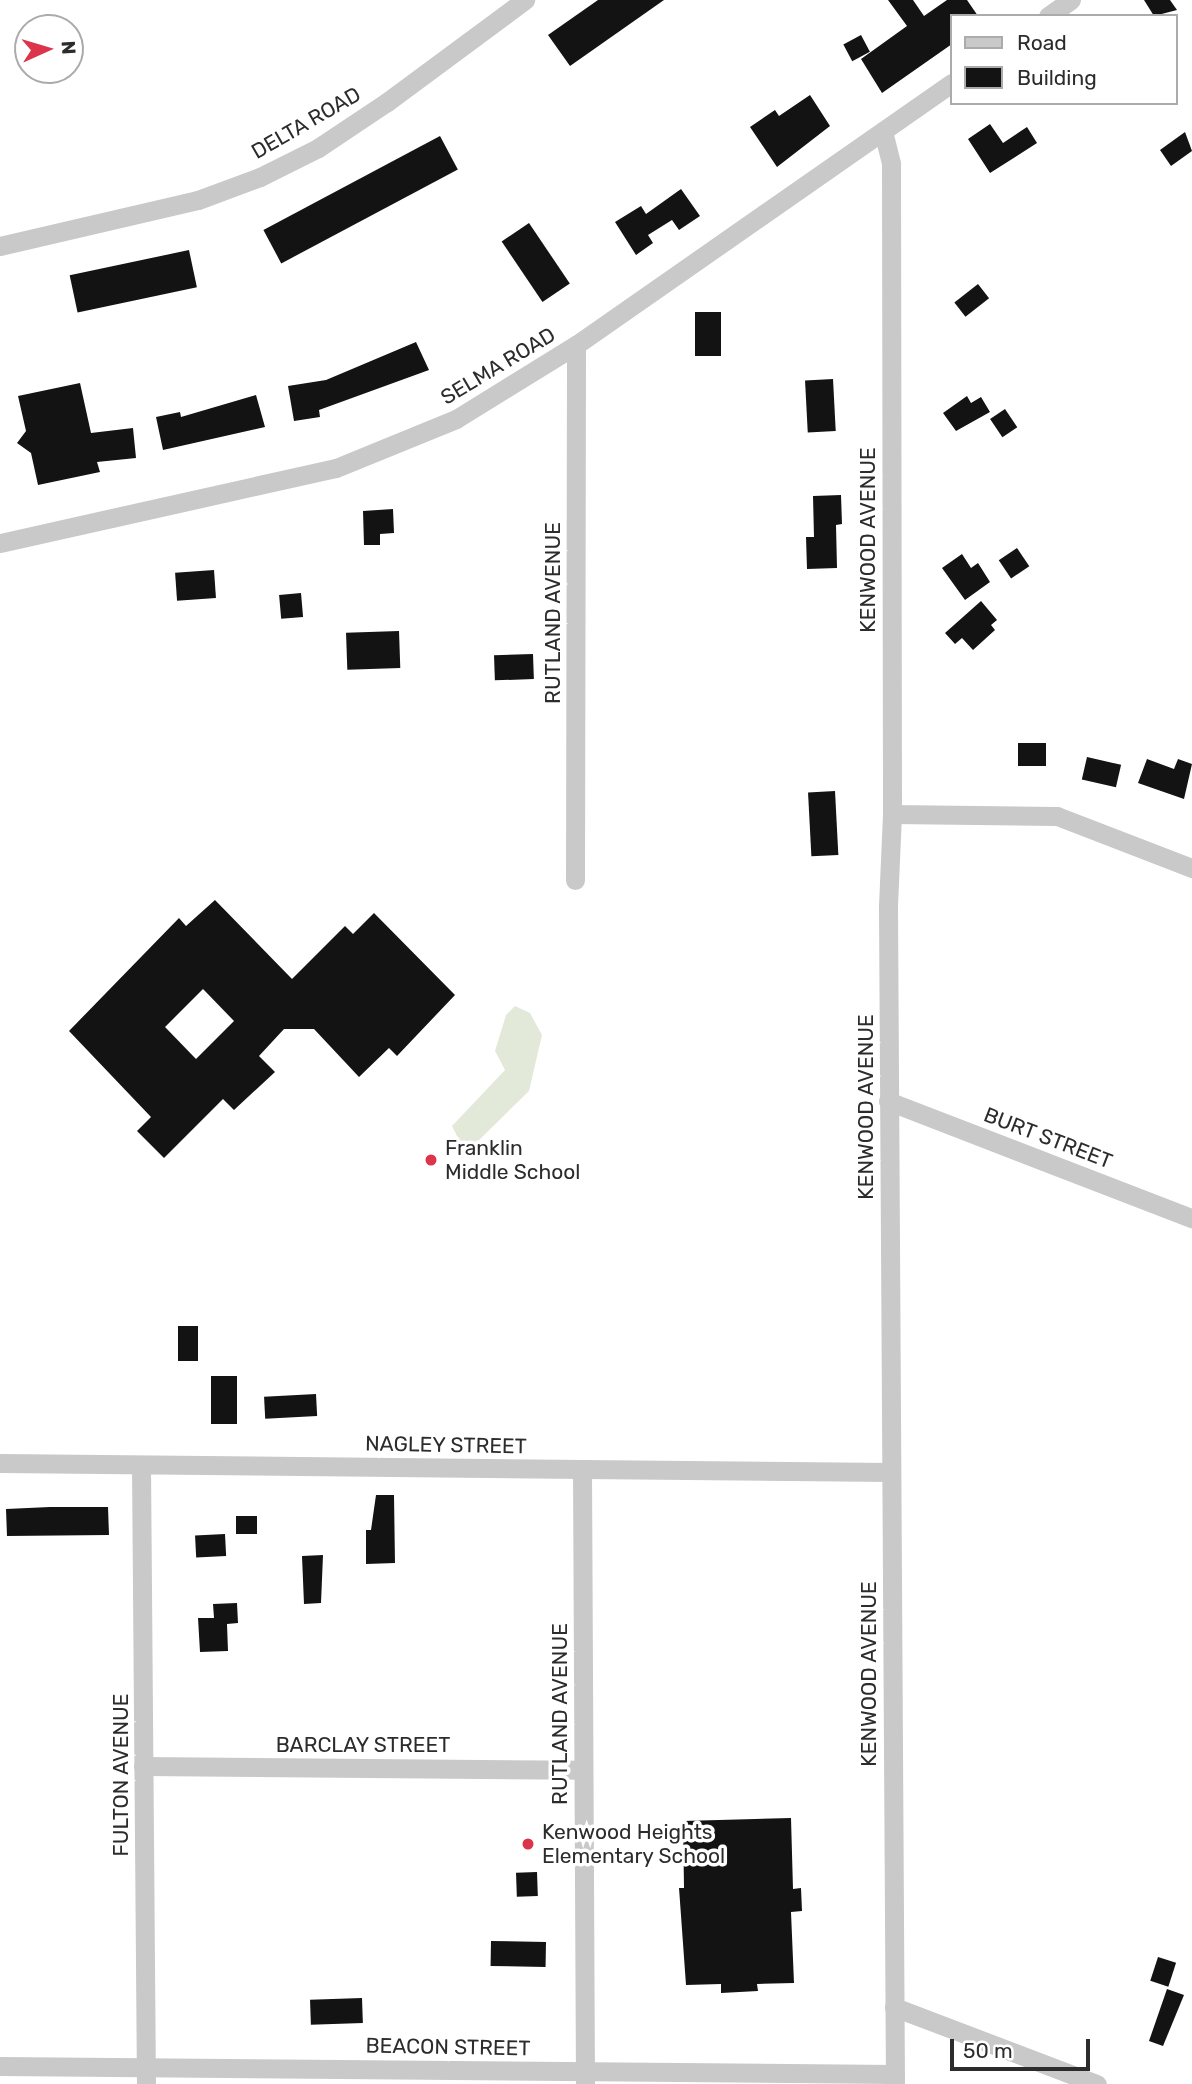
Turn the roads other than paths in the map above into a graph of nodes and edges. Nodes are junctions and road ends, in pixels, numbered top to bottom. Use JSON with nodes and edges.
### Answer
{"nodes":[{"id":1,"x":525,"y":0,"type":"edge"},
{"id":2,"x":1071,"y":0,"type":"edge"},
{"id":3,"x":1051,"y":14,"type":"edge"},
{"id":4,"x":950,"y":84,"type":"edge"},
{"id":5,"x":883,"y":131,"type":"junction"},
{"id":6,"x":0,"y":246,"type":"edge"},
{"id":7,"x":576,"y":345,"type":"junction"},
{"id":8,"x":0,"y":543,"type":"edge"},
{"id":9,"x":892,"y":814,"type":"junction"},
{"id":10,"x":1192,"y":868,"type":"edge"},
{"id":11,"x":575,"y":880,"type":"dead end"},
{"id":12,"x":888,"y":1101,"type":"junction"},
{"id":13,"x":1192,"y":1218,"type":"edge"},
{"id":14,"x":0,"y":1463,"type":"edge"},
{"id":15,"x":141,"y":1465,"type":"junction"},
{"id":16,"x":582,"y":1469,"type":"junction"},
{"id":17,"x":891,"y":1472,"type":"junction"},
{"id":18,"x":143,"y":1766,"type":"junction"},
{"id":19,"x":583,"y":1770,"type":"junction"},
{"id":20,"x":894,"y":2007,"type":"junction"},
{"id":21,"x":0,"y":2066,"type":"edge"},
{"id":22,"x":146,"y":2076,"type":"edge"},
{"id":23,"x":585,"y":2078,"type":"edge"},
{"id":24,"x":895,"y":2079,"type":"edge"},
{"id":25,"x":1097,"y":2084,"type":"edge"}],
"edges":[{"from":1,"to":6,"type":"street","name":"DELTA ROAD"},
{"from":2,"to":3,"type":"street"},
{"from":4,"to":5,"type":"street","name":"SELMA ROAD"},
{"from":5,"to":7,"type":"street","name":"SELMA ROAD"},
{"from":5,"to":9,"type":"street","name":"KENWOOD AVENUE"},
{"from":7,"to":8,"type":"street","name":"SELMA ROAD"},
{"from":7,"to":11,"type":"street","name":"RUTLAND AVENUE"},
{"from":9,"to":10,"type":"street"},
{"from":9,"to":12,"type":"street","name":"KENWOOD AVENUE"},
{"from":12,"to":13,"type":"street","name":"BURT STREET"},
{"from":12,"to":17,"type":"street","name":"KENWOOD AVENUE"},
{"from":14,"to":15,"type":"street","name":"NAGLEY STREET"},
{"from":15,"to":16,"type":"street","name":"NAGLEY STREET"},
{"from":15,"to":18,"type":"street","name":"FULTON AVENUE"},
{"from":16,"to":17,"type":"street","name":"NAGLEY STREET"},
{"from":16,"to":19,"type":"street","name":"RUTLAND AVENUE"},
{"from":17,"to":20,"type":"street","name":"KENWOOD AVENUE"},
{"from":18,"to":19,"type":"street","name":"BARCLAY STREET"},
{"from":18,"to":22,"type":"street","name":"FULTON AVENUE"},
{"from":19,"to":23,"type":"street","name":"RUTLAND AVENUE"},
{"from":20,"to":24,"type":"street","name":"KENWOOD AVENUE"},
{"from":20,"to":25,"type":"street"},
{"from":21,"to":22,"type":"street","name":"BEACON STREET"},
{"from":22,"to":23,"type":"street","name":"BEACON STREET"},
{"from":23,"to":24,"type":"street","name":"BEACON STREET"}]}
